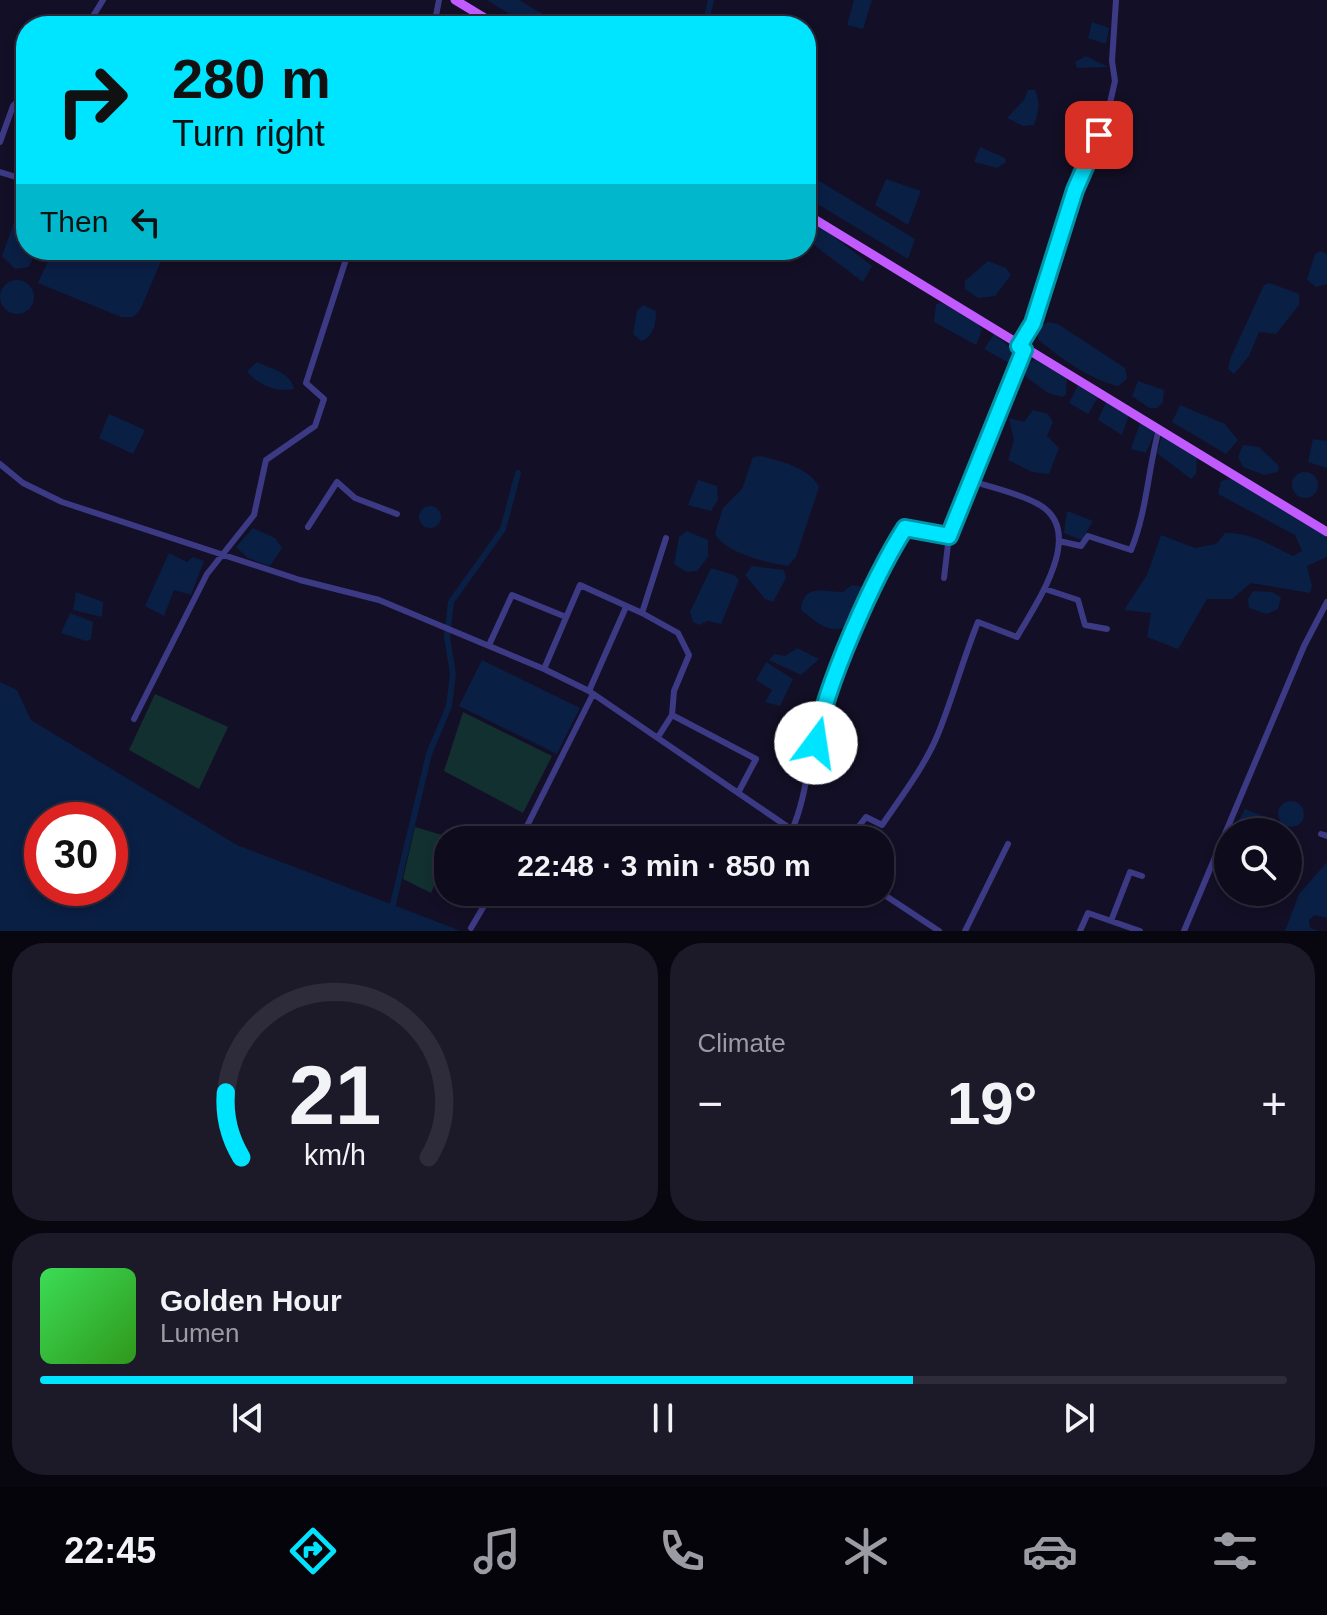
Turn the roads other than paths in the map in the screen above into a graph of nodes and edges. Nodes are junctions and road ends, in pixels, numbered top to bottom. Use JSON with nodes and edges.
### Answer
{"nodes":[{"id":1,"x":455,"y":0,"type":"edge"},
{"id":2,"x":1116,"y":0,"type":"edge"},
{"id":3,"x":481,"y":16,"type":"edge"},
{"id":4,"x":16,"y":103,"type":"edge"},
{"id":5,"x":0,"y":142,"type":"edge"},
{"id":6,"x":816,"y":220,"type":"edge"},
{"id":7,"x":346,"y":260,"type":"edge"},
{"id":8,"x":1021,"y":348,"type":"junction"},
{"id":9,"x":1159,"y":429,"type":"junction"},
{"id":10,"x":0,"y":464,"type":"edge"},
{"id":11,"x":972,"y":481,"type":"junction"},
{"id":12,"x":397,"y":514,"type":"dead end"},
{"id":13,"x":308,"y":527,"type":"dead end"},
{"id":14,"x":1327,"y":532,"type":"edge"},
{"id":15,"x":949,"y":536,"type":"junction"},
{"id":16,"x":666,"y":538,"type":"dead end"},
{"id":17,"x":1059,"y":541,"type":"junction"},
{"id":18,"x":221,"y":554,"type":"junction"},
{"id":19,"x":944,"y":578,"type":"dead end"},
{"id":20,"x":1045,"y":589,"type":"junction"},
{"id":21,"x":1327,"y":602,"type":"edge"},
{"id":22,"x":626,"y":607,"type":"junction"},
{"id":23,"x":642,"y":613,"type":"junction"},
{"id":24,"x":566,"y":617,"type":"junction"},
{"id":25,"x":1107,"y":629,"type":"dead end"},
{"id":26,"x":489,"y":645,"type":"junction"},
{"id":27,"x":544,"y":669,"type":"junction"},
{"id":28,"x":591,"y":692,"type":"junction"},
{"id":29,"x":672,"y":715,"type":"junction"},
{"id":30,"x":134,"y":719,"type":"dead end"},
{"id":31,"x":658,"y":737,"type":"junction"},
{"id":32,"x":738,"y":793,"type":"junction"},
{"id":33,"x":527,"y":826,"type":"edge"},
{"id":34,"x":786,"y":826,"type":"edge"},
{"id":35,"x":794,"y":826,"type":"edge"},
{"id":36,"x":859,"y":826,"type":"edge"},
{"id":37,"x":1008,"y":844,"type":"dead end"},
{"id":38,"x":1142,"y":876,"type":"dead end"},
{"id":39,"x":894,"y":901,"type":"edge"},
{"id":40,"x":484,"y":906,"type":"edge"},
{"id":41,"x":1111,"y":921,"type":"junction"},
{"id":42,"x":471,"y":928,"type":"dead end"},
{"id":43,"x":939,"y":931,"type":"edge"},
{"id":44,"x":965,"y":931,"type":"edge"},
{"id":45,"x":1080,"y":931,"type":"edge"},
{"id":46,"x":1140,"y":931,"type":"edge"},
{"id":47,"x":1184,"y":931,"type":"edge"}],
"edges":[{"from":1,"to":3,"type":"main road"},
{"from":2,"to":8,"type":"street"},
{"from":4,"to":5,"type":"street"},
{"from":6,"to":8,"type":"main road"},
{"from":7,"to":18,"type":"street"},
{"from":8,"to":9,"type":"main road"},
{"from":8,"to":11,"type":"street"},
{"from":9,"to":14,"type":"main road"},
{"from":9,"to":17,"type":"street"},
{"from":10,"to":18,"type":"street"},
{"from":11,"to":15,"type":"street"},
{"from":11,"to":17,"type":"street"},
{"from":12,"to":13,"type":"street"},
{"from":15,"to":19,"type":"street"},
{"from":15,"to":35,"type":"street"},
{"from":16,"to":23,"type":"street"},
{"from":17,"to":20,"type":"street"},
{"from":18,"to":26,"type":"street"},
{"from":18,"to":30,"type":"street"},
{"from":20,"to":25,"type":"street"},
{"from":20,"to":36,"type":"street"},
{"from":21,"to":47,"type":"street"},
{"from":22,"to":23,"type":"street"},
{"from":22,"to":24,"type":"street"},
{"from":22,"to":28,"type":"street"},
{"from":23,"to":29,"type":"street"},
{"from":24,"to":26,"type":"street"},
{"from":24,"to":27,"type":"street"},
{"from":26,"to":27,"type":"street"},
{"from":27,"to":28,"type":"street"},
{"from":28,"to":31,"type":"street"},
{"from":28,"to":33,"type":"street"},
{"from":29,"to":31,"type":"street"},
{"from":29,"to":32,"type":"street"},
{"from":31,"to":32,"type":"street"},
{"from":32,"to":34,"type":"street"},
{"from":37,"to":44,"type":"street"},
{"from":38,"to":41,"type":"street"},
{"from":39,"to":43,"type":"street"},
{"from":40,"to":42,"type":"street"},
{"from":41,"to":45,"type":"street"},
{"from":41,"to":46,"type":"street"}]}
